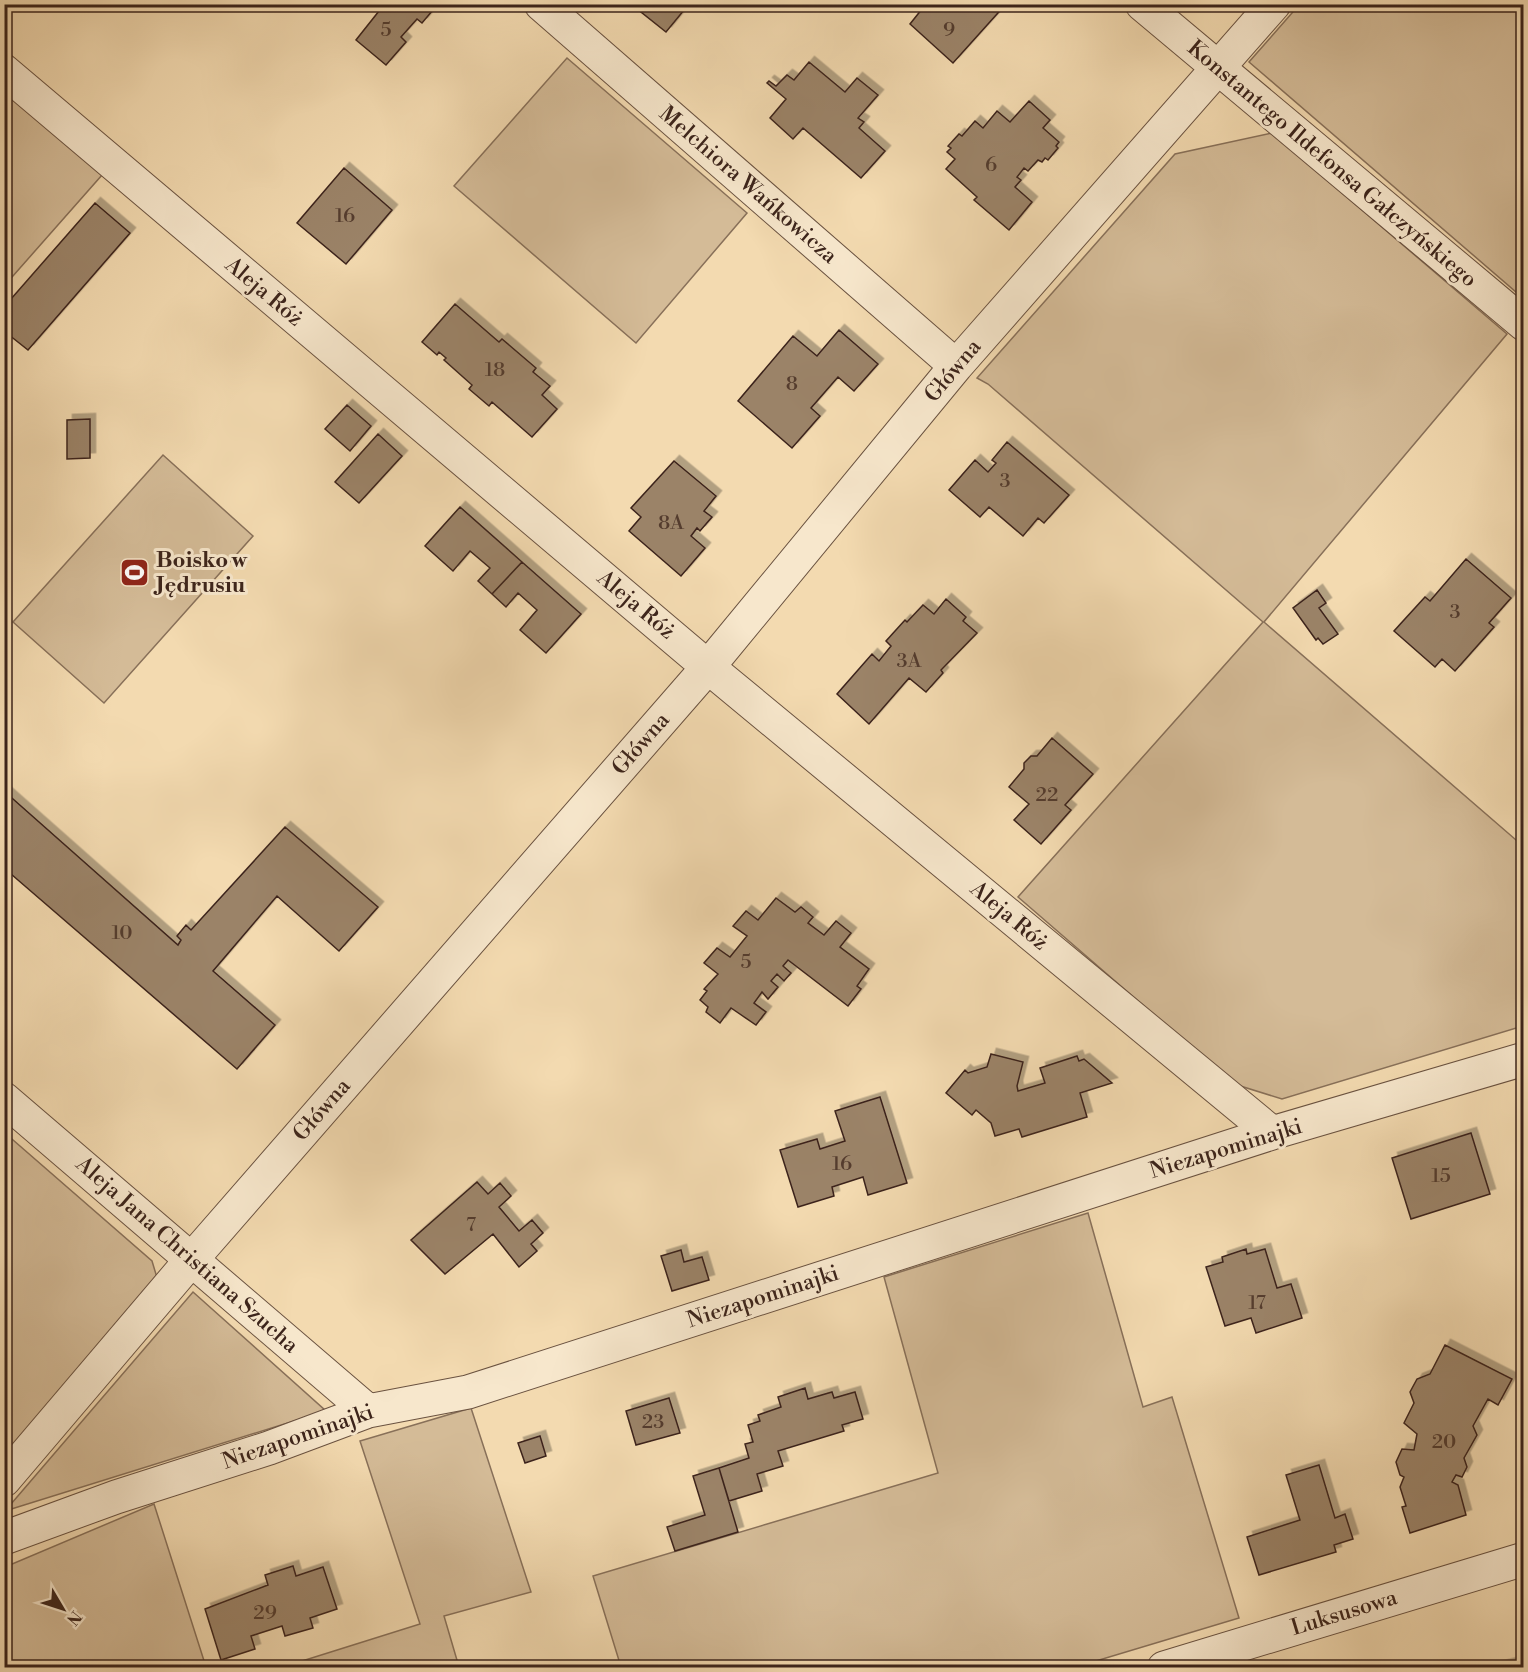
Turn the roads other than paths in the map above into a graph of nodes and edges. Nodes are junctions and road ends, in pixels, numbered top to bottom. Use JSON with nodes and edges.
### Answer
{"nodes":[{"id":1,"x":541,"y":4,"type":"edge"},
{"id":2,"x":1142,"y":4,"type":"edge"},
{"id":3,"x":1274,"y":4,"type":"edge"},
{"id":4,"x":1218,"y":70,"type":"junction"},
{"id":5,"x":4,"y":71,"type":"edge"},
{"id":6,"x":1524,"y":324,"type":"edge"},
{"id":7,"x":956,"y":366,"type":"junction"},
{"id":8,"x":708,"y":667,"type":"junction"},
{"id":9,"x":1524,"y":1059,"type":"edge"},
{"id":10,"x":4,"y":1099,"type":"edge"},
{"id":11,"x":1272,"y":1134,"type":"junction"},
{"id":12,"x":192,"y":1259,"type":"junction"},
{"id":13,"x":369,"y":1411,"type":"junction"},
{"id":14,"x":4,"y":1480,"type":"edge"},
{"id":15,"x":4,"y":1538,"type":"edge"},
{"id":16,"x":1524,"y":1559,"type":"edge"},
{"id":17,"x":1164,"y":1668,"type":"edge"}],
"edges":[{"from":1,"to":7,"type":"street","name":"Melchiora Wańkowicza"},
{"from":2,"to":4,"type":"street","name":"Konstantego Ildefonsa Gałczyńskiego"},
{"from":3,"to":4,"type":"street","name":"Główna"},
{"from":4,"to":6,"type":"street","name":"Konstantego Ildefonsa Gałczyńskiego"},
{"from":4,"to":7,"type":"street","name":"Główna"},
{"from":5,"to":8,"type":"street","name":"Aleja Róż"},
{"from":7,"to":8,"type":"street","name":"Główna"},
{"from":8,"to":11,"type":"street","name":"Aleja Róż"},
{"from":8,"to":12,"type":"street","name":"Główna"},
{"from":9,"to":11,"type":"street","name":"Niezapominajki"},
{"from":10,"to":12,"type":"street","name":"Aleja Jana Christiana Szucha"},
{"from":11,"to":13,"type":"street","name":"Niezapominajki"},
{"from":12,"to":13,"type":"street","name":"Aleja Jana Christiana Szucha"},
{"from":12,"to":14,"type":"street","name":"Główna"},
{"from":13,"to":15,"type":"street","name":"Niezapominajki"},
{"from":16,"to":17,"type":"street","name":"Luksusowa"}]}
